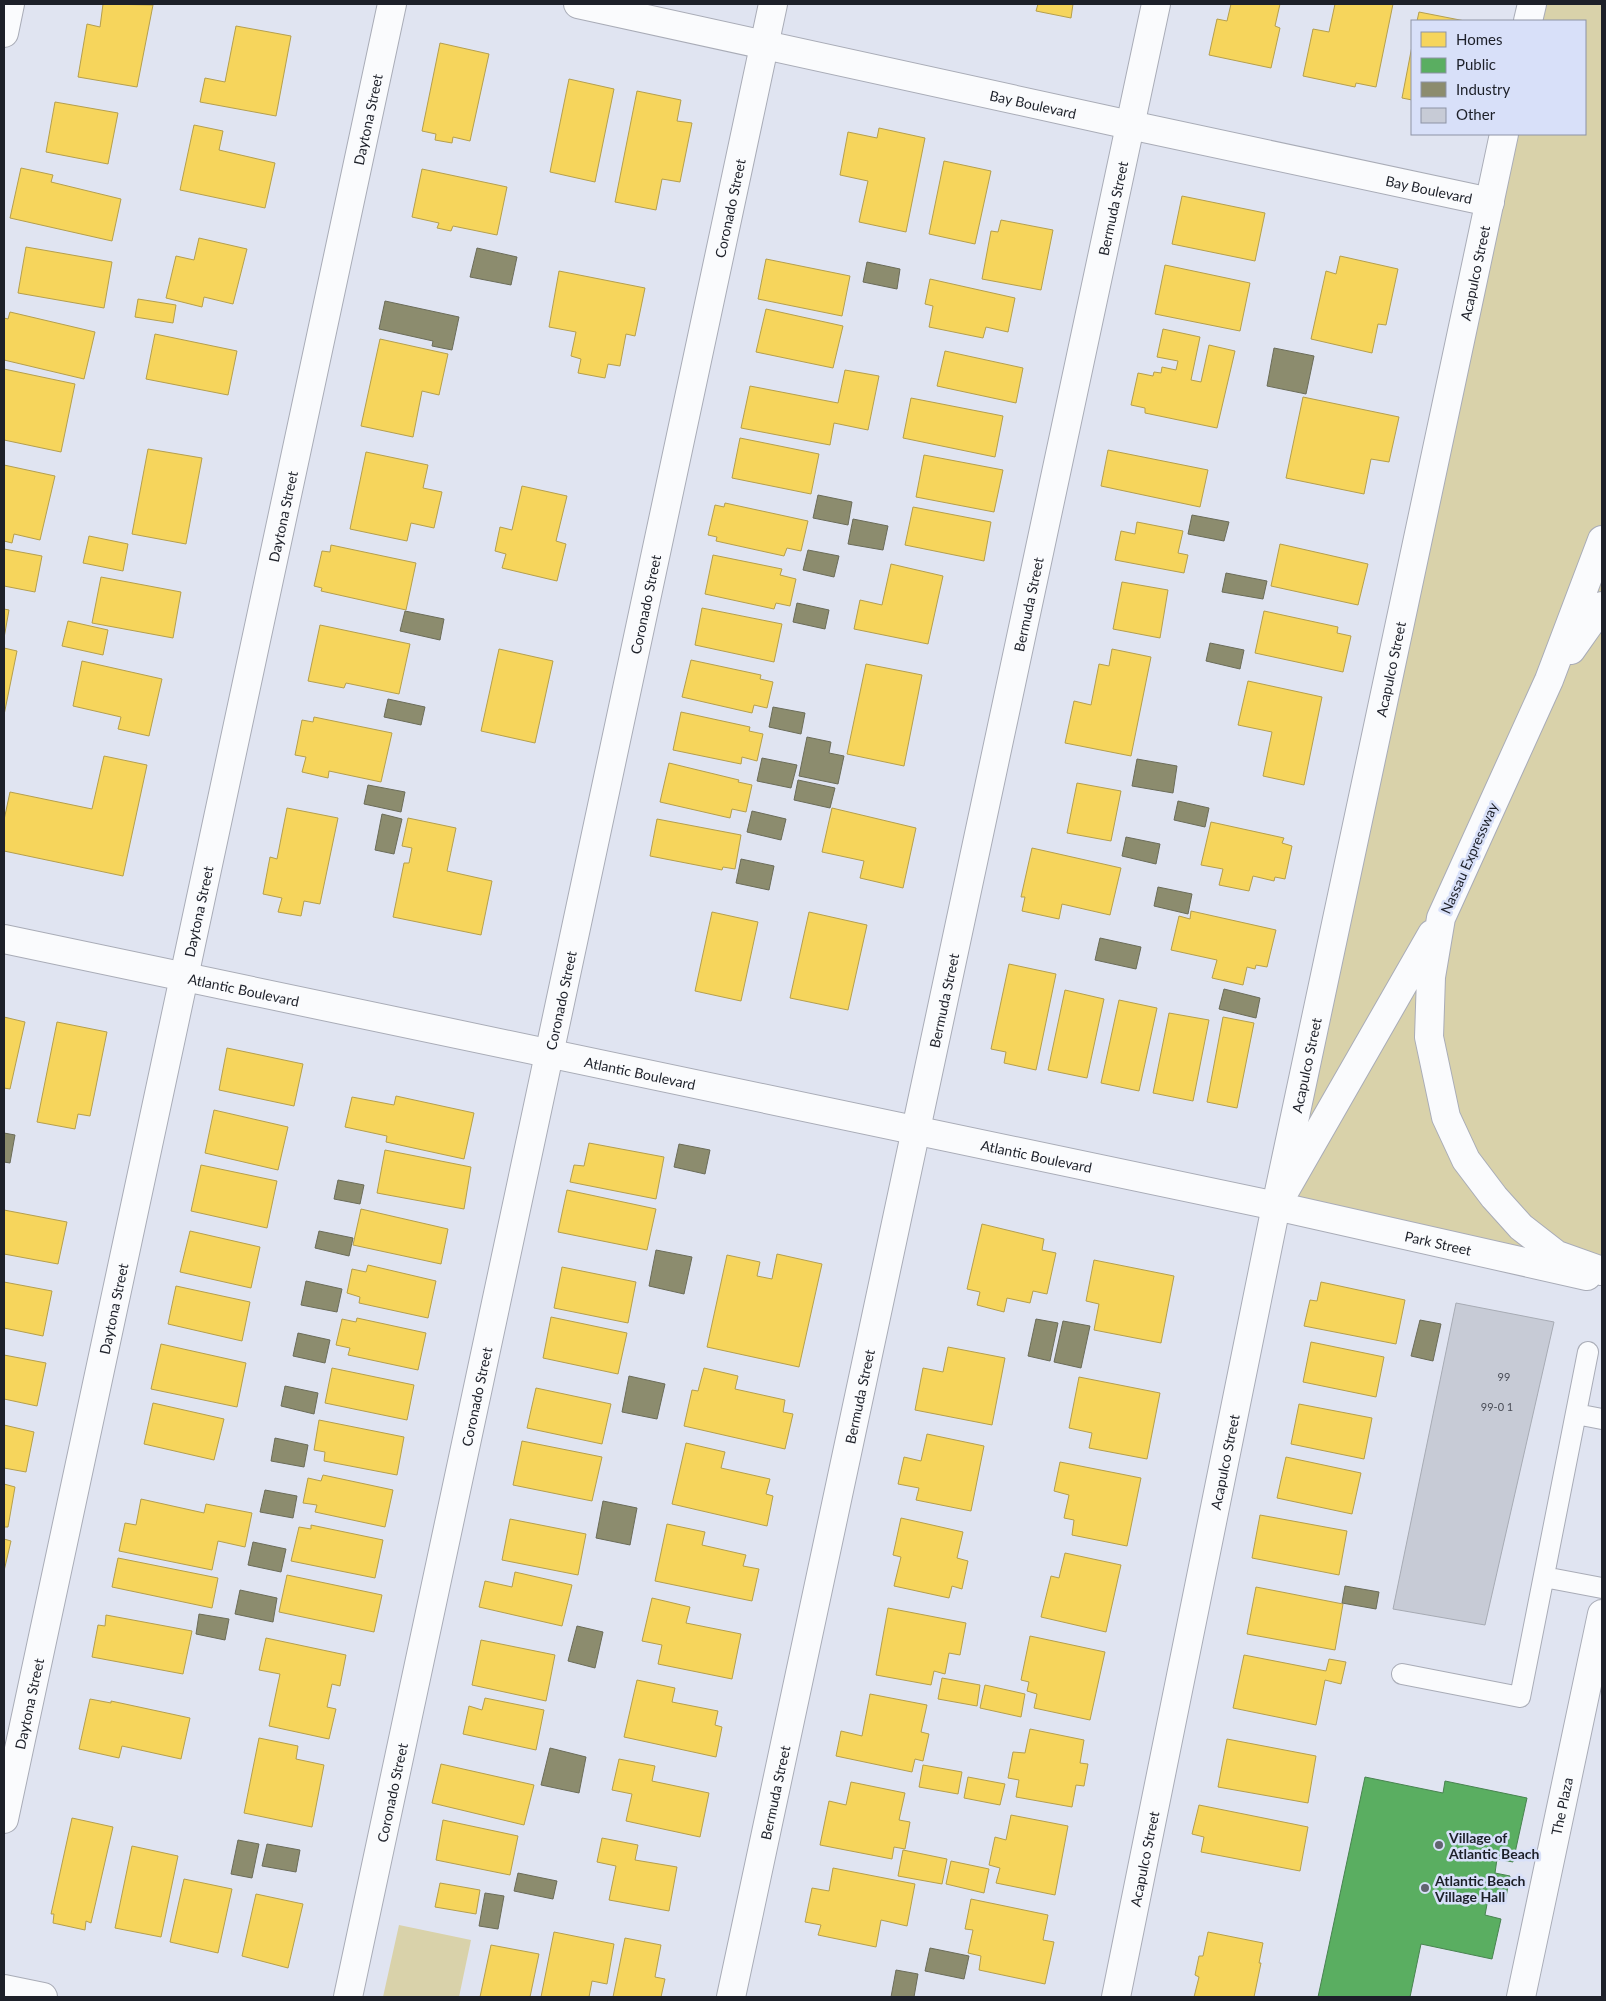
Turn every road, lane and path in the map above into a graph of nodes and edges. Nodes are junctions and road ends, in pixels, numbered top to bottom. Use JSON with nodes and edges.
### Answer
{"nodes":[{"id":1,"x":10,"y":4,"type":"edge"},
{"id":2,"x":392,"y":4,"type":"edge"},
{"id":3,"x":578,"y":4,"type":"edge"},
{"id":4,"x":773,"y":4,"type":"edge"},
{"id":5,"x":1156,"y":4,"type":"edge"},
{"id":6,"x":1532,"y":4,"type":"edge"},
{"id":7,"x":1528,"y":20,"type":"edge"},
{"id":8,"x":4,"y":33,"type":"edge"},
{"id":9,"x":764,"y":44,"type":"junction"},
{"id":10,"x":1130,"y":125,"type":"junction"},
{"id":11,"x":1504,"y":135,"type":"edge"},
{"id":12,"x":1490,"y":202,"type":"junction"},
{"id":13,"x":1602,"y":540,"type":"edge"},
{"id":14,"x":1602,"y":606,"type":"edge"},
{"id":15,"x":1550,"y":680,"type":"junction"},
{"id":16,"x":1441,"y":918,"type":"junction"},
{"id":17,"x":4,"y":939,"type":"edge"},
{"id":18,"x":182,"y":977,"type":"junction"},
{"id":19,"x":549,"y":1053,"type":"junction"},
{"id":20,"x":917,"y":1130,"type":"junction"},
{"id":21,"x":1276,"y":1206,"type":"junction"},
{"id":22,"x":1602,"y":1271,"type":"edge"},
{"id":23,"x":1602,"y":1279,"type":"edge"},
{"id":24,"x":1588,"y":1352,"type":"dead end"},
{"id":25,"x":1576,"y":1414,"type":"junction"},
{"id":26,"x":1602,"y":1419,"type":"edge"},
{"id":27,"x":1544,"y":1577,"type":"junction"},
{"id":28,"x":1602,"y":1588,"type":"edge"},
{"id":29,"x":1602,"y":1614,"type":"edge"},
{"id":30,"x":1402,"y":1674,"type":"dead end"},
{"id":31,"x":4,"y":1819,"type":"edge"},
{"id":32,"x":4,"y":1989,"type":"edge"},
{"id":33,"x":43,"y":1997,"type":"edge"},
{"id":34,"x":348,"y":1997,"type":"edge"},
{"id":35,"x":731,"y":1997,"type":"edge"},
{"id":36,"x":1116,"y":1997,"type":"edge"},
{"id":37,"x":1521,"y":1997,"type":"edge"}],
"edges":[{"from":1,"to":8,"type":"main road"},
{"from":2,"to":18,"type":"main road","name":"Daytona Street"},
{"from":3,"to":9,"type":"main road","name":"Bay Boulevard"},
{"from":4,"to":9,"type":"main road","name":"Coronado Street"},
{"from":5,"to":10,"type":"main road","name":"Bermuda Street"},
{"from":6,"to":7,"type":"main road"},
{"from":9,"to":10,"type":"main road","name":"Bay Boulevard"},
{"from":9,"to":19,"type":"main road","name":"Coronado Street"},
{"from":10,"to":12,"type":"main road","name":"Bay Boulevard"},
{"from":10,"to":20,"type":"main road","name":"Bermuda Street"},
{"from":11,"to":12,"type":"main road","name":"Acapulco Street"},
{"from":12,"to":21,"type":"main road","name":"Acapulco Street"},
{"from":13,"to":15,"type":"main road","name":"Nassau Expressway"},
{"from":14,"to":15,"type":"main road"},
{"from":15,"to":16,"type":"main road","name":"Nassau Expressway"},
{"from":16,"to":21,"type":"main road"},
{"from":16,"to":22,"type":"main road","name":"Nassau Expressway"},
{"from":17,"to":18,"type":"main road","name":"Atlantic Boulevard"},
{"from":18,"to":19,"type":"main road","name":"Atlantic Boulevard"},
{"from":18,"to":31,"type":"main road","name":"Daytona Street"},
{"from":19,"to":20,"type":"main road","name":"Atlantic Boulevard"},
{"from":19,"to":34,"type":"main road","name":"Coronado Street"},
{"from":20,"to":21,"type":"main road","name":"Atlantic Boulevard"},
{"from":20,"to":35,"type":"main road","name":"Bermuda Street"},
{"from":21,"to":23,"type":"main road","name":"Park Street"},
{"from":21,"to":36,"type":"main road","name":"Acapulco Street"},
{"from":24,"to":25,"type":"lane"},
{"from":25,"to":26,"type":"lane"},
{"from":25,"to":27,"type":"lane"},
{"from":27,"to":28,"type":"lane"},
{"from":27,"to":30,"type":"lane"},
{"from":29,"to":37,"type":"main road","name":"The Plaza"},
{"from":32,"to":33,"type":"main road"}]}
